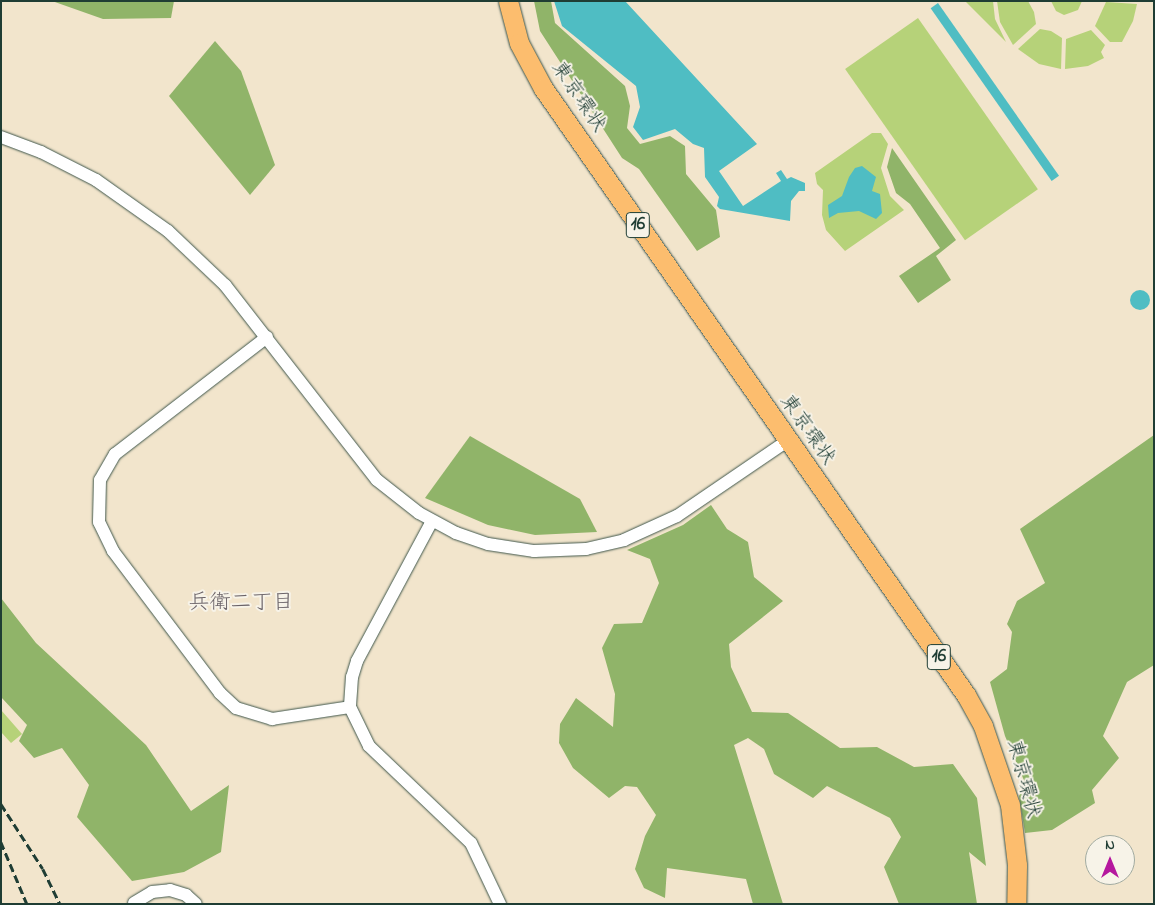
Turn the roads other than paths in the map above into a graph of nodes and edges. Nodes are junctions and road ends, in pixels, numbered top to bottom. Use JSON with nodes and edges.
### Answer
{"nodes":[{"id":1,"x":508,"y":1,"type":"edge"},
{"id":2,"x":1,"y":137,"type":"edge"},
{"id":3,"x":267,"y":337,"type":"junction"},
{"id":4,"x":787,"y":441,"type":"junction"},
{"id":5,"x":432,"y":522,"type":"junction"},
{"id":6,"x":350,"y":707,"type":"junction"},
{"id":7,"x":134,"y":903,"type":"edge"},
{"id":8,"x":196,"y":904,"type":"edge"},
{"id":9,"x":500,"y":904,"type":"edge"},
{"id":10,"x":1016,"y":904,"type":"edge"}],
"edges":[{"from":1,"to":4,"type":"highway","name":"東京環状","number":"16"},
{"from":2,"to":3,"type":"street"},
{"from":3,"to":5,"type":"street"},
{"from":3,"to":6,"type":"street"},
{"from":4,"to":5,"type":"street"},
{"from":4,"to":10,"type":"highway","name":"東京環状","number":"16"},
{"from":5,"to":6,"type":"street"},
{"from":6,"to":9,"type":"street"},
{"from":7,"to":8,"type":"street"}]}
